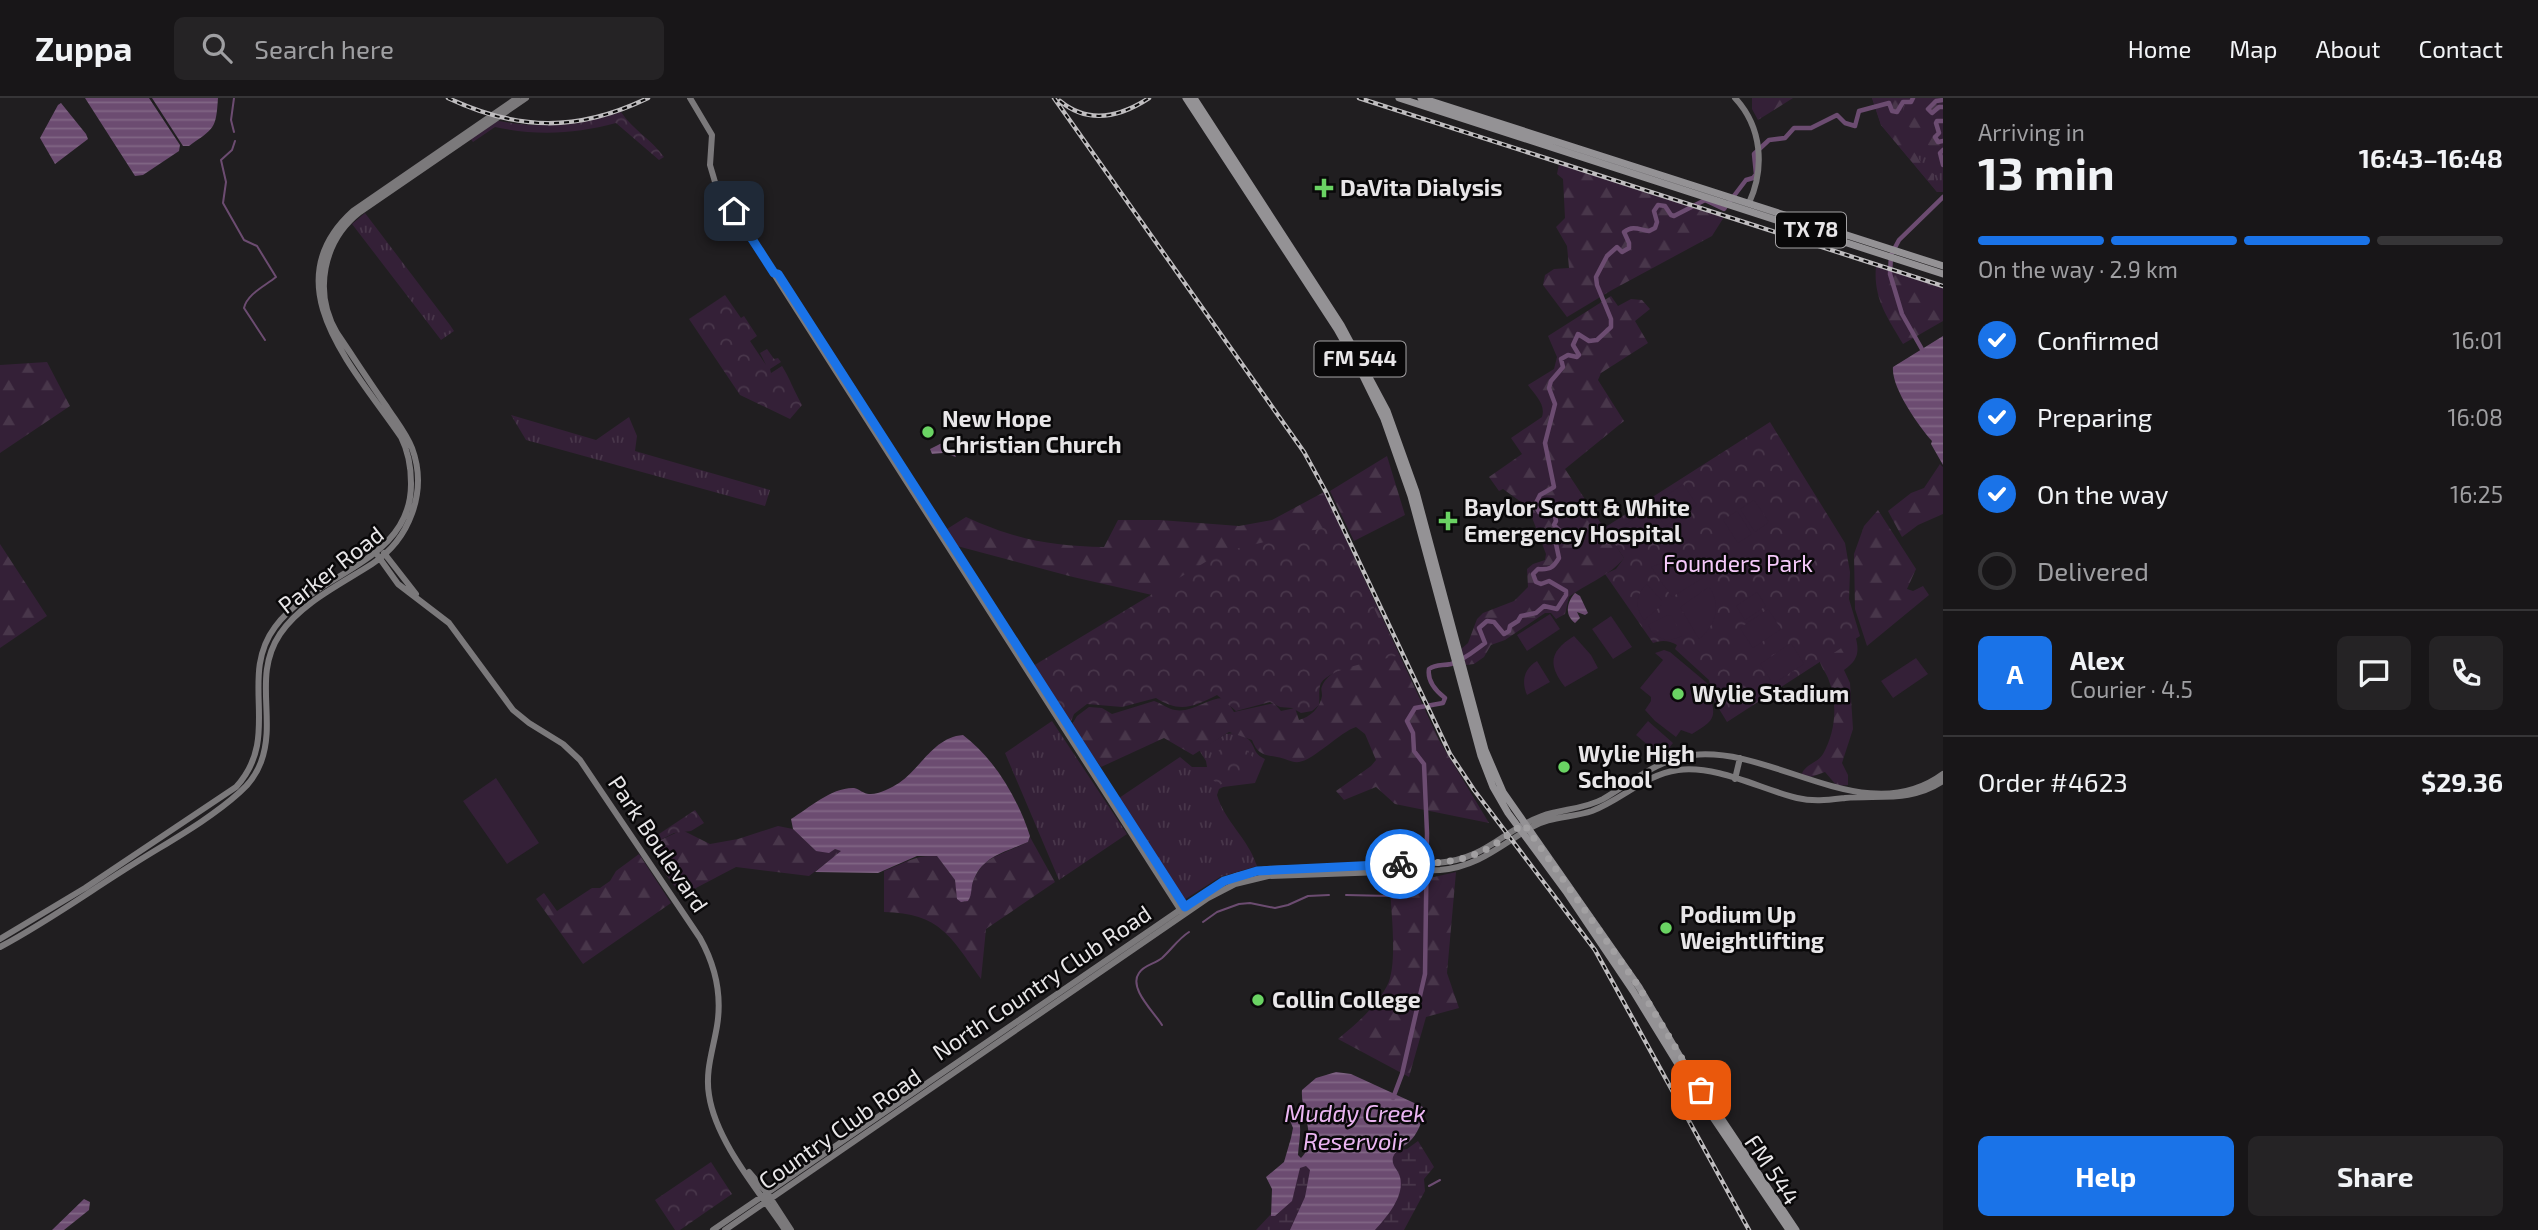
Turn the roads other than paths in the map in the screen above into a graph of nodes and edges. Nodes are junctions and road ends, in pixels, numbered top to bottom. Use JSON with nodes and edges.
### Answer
{"nodes":[{"id":1,"x":517,"y":98,"type":"edge"},
{"id":2,"x":526,"y":98,"type":"edge"},
{"id":3,"x":690,"y":98,"type":"edge"},
{"id":4,"x":1186,"y":98,"type":"edge"},
{"id":5,"x":1194,"y":98,"type":"edge"},
{"id":6,"x":1399,"y":98,"type":"edge"},
{"id":7,"x":1421,"y":98,"type":"edge"},
{"id":8,"x":1735,"y":98,"type":"edge"},
{"id":9,"x":1197,"y":109,"type":"junction"},
{"id":10,"x":1733,"y":202,"type":"junction"},
{"id":11,"x":1749,"y":203,"type":"junction"},
{"id":12,"x":335,"y":234,"type":"junction"},
{"id":13,"x":1883,"y":251,"type":"junction"},
{"id":14,"x":1909,"y":260,"type":"junction"},
{"id":15,"x":1943,"y":266,"type":"edge"},
{"id":16,"x":1943,"y":274,"type":"edge"},
{"id":17,"x":934,"y":521,"type":"junction"},
{"id":18,"x":380,"y":554,"type":"junction"},
{"id":19,"x":965,"y":572,"type":"dead end"},
{"id":20,"x":978,"y":585,"type":"junction"},
{"id":21,"x":992,"y":611,"type":"junction"},
{"id":22,"x":1687,"y":756,"type":"junction"},
{"id":23,"x":1740,"y":758,"type":"junction"},
{"id":24,"x":1688,"y":770,"type":"junction"},
{"id":25,"x":1735,"y":779,"type":"junction"},
{"id":26,"x":1941,"y":780,"type":"edge"},
{"id":27,"x":1635,"y":782,"type":"junction"},
{"id":28,"x":1523,"y":829,"type":"junction"},
{"id":29,"x":1145,"y":855,"type":"junction"},
{"id":30,"x":1156,"y":865,"type":"junction"},
{"id":31,"x":1184,"y":911,"type":"junction"},
{"id":32,"x":1600,"y":937,"type":"junction"},
{"id":33,"x":0,"y":939,"type":"edge"},
{"id":34,"x":0,"y":947,"type":"edge"},
{"id":35,"x":1649,"y":1016,"type":"junction"},
{"id":36,"x":1664,"y":1031,"type":"junction"},
{"id":37,"x":888,"y":1114,"type":"joint"},
{"id":38,"x":1715,"y":1121,"type":"junction"},
{"id":39,"x":1732,"y":1135,"type":"junction"},
{"id":40,"x":1756,"y":1176,"type":"junction"},
{"id":41,"x":767,"y":1198,"type":"junction"},
{"id":42,"x":713,"y":1230,"type":"edge"},
{"id":43,"x":725,"y":1230,"type":"edge"},
{"id":44,"x":785,"y":1230,"type":"edge"},
{"id":45,"x":791,"y":1230,"type":"edge"},
{"id":46,"x":1789,"y":1230,"type":"edge"},
{"id":47,"x":1796,"y":1230,"type":"edge"}],
"edges":[{"from":1,"to":12,"type":"main road"},
{"from":2,"to":12,"type":"main road"},
{"from":3,"to":17,"type":"main road"},
{"from":4,"to":9,"type":"main road","name":"FM 544","number":"FM 544"},
{"from":5,"to":9,"type":"main road","name":"FM 544","number":"FM 544"},
{"from":6,"to":10,"type":"main road","number":"TX 78"},
{"from":7,"to":10,"type":"main road","number":"TX 78"},
{"from":8,"to":11,"type":"main road"},
{"from":9,"to":28,"type":"main road","name":"FM 544","number":"FM 544"},
{"from":10,"to":11,"type":"main road","number":"TX 78"},
{"from":10,"to":13,"type":"main road","number":"TX 78"},
{"from":11,"to":13,"type":"main road","number":"TX 78"},
{"from":12,"to":18,"type":"main road","name":"Parker Road"},
{"from":13,"to":14,"type":"main road","number":"TX 78"},
{"from":14,"to":15,"type":"main road","number":"TX 78"},
{"from":14,"to":16,"type":"main road","number":"TX 78"},
{"from":17,"to":20,"type":"main road"},
{"from":17,"to":21,"type":"main road"},
{"from":18,"to":33,"type":"main road","name":"Parker Road"},
{"from":18,"to":34,"type":"main road","name":"Parker Road"},
{"from":18,"to":41,"type":"main road","name":"Park Boulevard"},
{"from":19,"to":20,"type":"main road"},
{"from":20,"to":21,"type":"main road"},
{"from":21,"to":29,"type":"main road"},
{"from":21,"to":30,"type":"main road"},
{"from":22,"to":23,"type":"main road"},
{"from":22,"to":24,"type":"main road"},
{"from":22,"to":27,"type":"main road"},
{"from":23,"to":25,"type":"main road"},
{"from":23,"to":26,"type":"main road"},
{"from":24,"to":25,"type":"main road"},
{"from":24,"to":27,"type":"main road"},
{"from":25,"to":26,"type":"main road"},
{"from":27,"to":28,"type":"main road","name":"North Country Club Road"},
{"from":28,"to":31,"type":"main road","name":"North Country Club Road"},
{"from":28,"to":32,"type":"main road","name":"FM 544","number":"FM 544"},
{"from":29,"to":30,"type":"main road"},
{"from":29,"to":31,"type":"main road"},
{"from":30,"to":31,"type":"main road"},
{"from":31,"to":37,"type":"main road","name":"North Country Club Road"},
{"from":32,"to":35,"type":"main road","name":"FM 544","number":"FM 544"},
{"from":32,"to":36,"type":"main road","name":"FM 544","number":"FM 544"},
{"from":35,"to":36,"type":"main road"},
{"from":35,"to":38,"type":"main road","name":"FM 544","number":"FM 544"},
{"from":36,"to":39,"type":"main road","name":"FM 544","number":"FM 544"},
{"from":37,"to":41,"type":"main road","name":"Country Club Road"},
{"from":38,"to":39,"type":"main road"},
{"from":38,"to":40,"type":"main road","name":"FM 544","number":"FM 544"},
{"from":39,"to":40,"type":"main road","name":"FM 544","number":"FM 544"},
{"from":40,"to":46,"type":"main road","name":"FM 544","number":"FM 544"},
{"from":40,"to":47,"type":"main road","name":"FM 544","number":"FM 544"},
{"from":41,"to":42,"type":"main road","name":"Country Club Road"},
{"from":41,"to":43,"type":"main road","name":"Country Club Road"},
{"from":41,"to":44,"type":"main road"},
{"from":41,"to":45,"type":"main road"}]}
